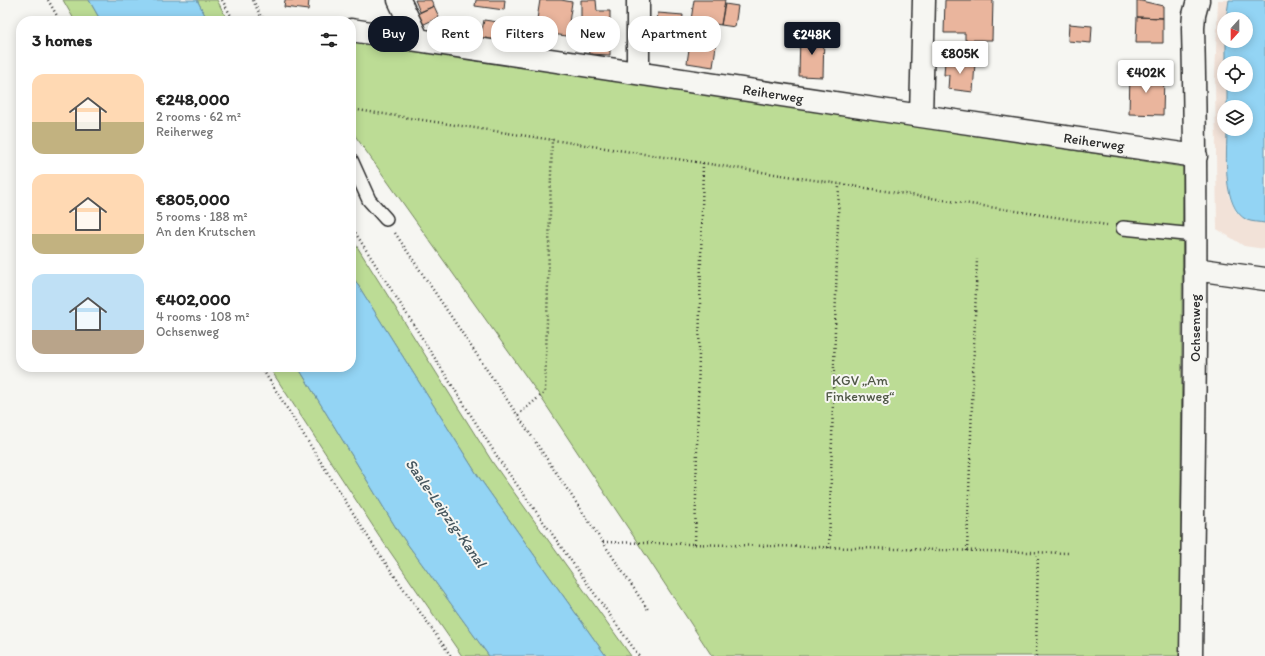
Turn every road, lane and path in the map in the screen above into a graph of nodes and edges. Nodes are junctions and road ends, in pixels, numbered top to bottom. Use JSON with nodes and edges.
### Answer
{"nodes":[{"id":1,"x":48,"y":0,"type":"edge"},
{"id":2,"x":222,"y":0,"type":"edge"},
{"id":3,"x":253,"y":0,"type":"edge"},
{"id":4,"x":399,"y":0,"type":"edge"},
{"id":5,"x":638,"y":0,"type":"edge"},
{"id":6,"x":924,"y":0,"type":"edge"},
{"id":7,"x":1198,"y":0,"type":"edge"},
{"id":8,"x":57,"y":16,"type":"edge"},
{"id":9,"x":231,"y":16,"type":"edge"},
{"id":10,"x":261,"y":16,"type":"edge"},
{"id":11,"x":407,"y":16,"type":"edge"},
{"id":12,"x":356,"y":31,"type":"edge"},
{"id":13,"x":368,"y":33,"type":"edge"},
{"id":14,"x":419,"y":40,"type":"edge"},
{"id":15,"x":638,"y":73,"type":"junction"},
{"id":16,"x":356,"y":110,"type":"edge"},
{"id":17,"x":921,"y":116,"type":"junction"},
{"id":18,"x":552,"y":139,"type":"junction"},
{"id":19,"x":1196,"y":156,"type":"junction"},
{"id":20,"x":703,"y":163,"type":"junction"},
{"id":21,"x":356,"y":171,"type":"edge"},
{"id":22,"x":839,"y":184,"type":"junction"},
{"id":23,"x":386,"y":219,"type":"joint"},
{"id":24,"x":1124,"y":228,"type":"joint"},
{"id":25,"x":356,"y":234,"type":"edge"},
{"id":26,"x":1195,"y":235,"type":"junction"},
{"id":27,"x":977,"y":259,"type":"dead end"},
{"id":28,"x":1195,"y":269,"type":"junction"},
{"id":29,"x":1265,"y":280,"type":"edge"},
{"id":30,"x":264,"y":372,"type":"edge"},
{"id":31,"x":518,"y":415,"type":"junction"},
{"id":32,"x":603,"y":542,"type":"junction"},
{"id":33,"x":695,"y":544,"type":"junction"},
{"id":34,"x":829,"y":548,"type":"junction"},
{"id":35,"x":967,"y":551,"type":"junction"},
{"id":36,"x":1038,"y":552,"type":"junction"},
{"id":37,"x":1069,"y":553,"type":"dead end"},
{"id":38,"x":649,"y":611,"type":"dead end"},
{"id":39,"x":451,"y":656,"type":"edge"},
{"id":40,"x":639,"y":656,"type":"edge"},
{"id":41,"x":1036,"y":656,"type":"edge"},
{"id":42,"x":1191,"y":656,"type":"edge"}],
"edges":[{"from":1,"to":8,"type":"path"},
{"from":2,"to":9,"type":"path"},
{"from":3,"to":10,"type":"path"},
{"from":4,"to":11,"type":"street"},
{"from":5,"to":15,"type":"street"},
{"from":6,"to":17,"type":"street"},
{"from":7,"to":19,"type":"street","name":"Ochsenweg"},
{"from":12,"to":13,"type":"street","name":"Reiherweg"},
{"from":14,"to":15,"type":"street","name":"Reiherweg"},
{"from":15,"to":17,"type":"street","name":"Reiherweg"},
{"from":16,"to":18,"type":"path"},
{"from":17,"to":19,"type":"street","name":"Reiherweg"},
{"from":18,"to":20,"type":"path"},
{"from":18,"to":31,"type":"path"},
{"from":19,"to":26,"type":"street","name":"Ochsenweg"},
{"from":20,"to":22,"type":"path"},
{"from":20,"to":33,"type":"path"},
{"from":21,"to":23,"type":"lane"},
{"from":22,"to":24,"type":"path"},
{"from":22,"to":34,"type":"path"},
{"from":23,"to":31,"type":"path"},
{"from":24,"to":26,"type":"lane"},
{"from":25,"to":40,"type":"path"},
{"from":26,"to":28,"type":"street","name":"Ochsenweg"},
{"from":27,"to":35,"type":"path"},
{"from":28,"to":29,"type":"street"},
{"from":28,"to":42,"type":"street","name":"Ochsenweg"},
{"from":30,"to":39,"type":"path"},
{"from":31,"to":32,"type":"path"},
{"from":32,"to":33,"type":"path"},
{"from":32,"to":38,"type":"path"},
{"from":33,"to":34,"type":"path"},
{"from":34,"to":35,"type":"path"},
{"from":35,"to":36,"type":"path"},
{"from":36,"to":37,"type":"path"},
{"from":36,"to":41,"type":"path"}]}
